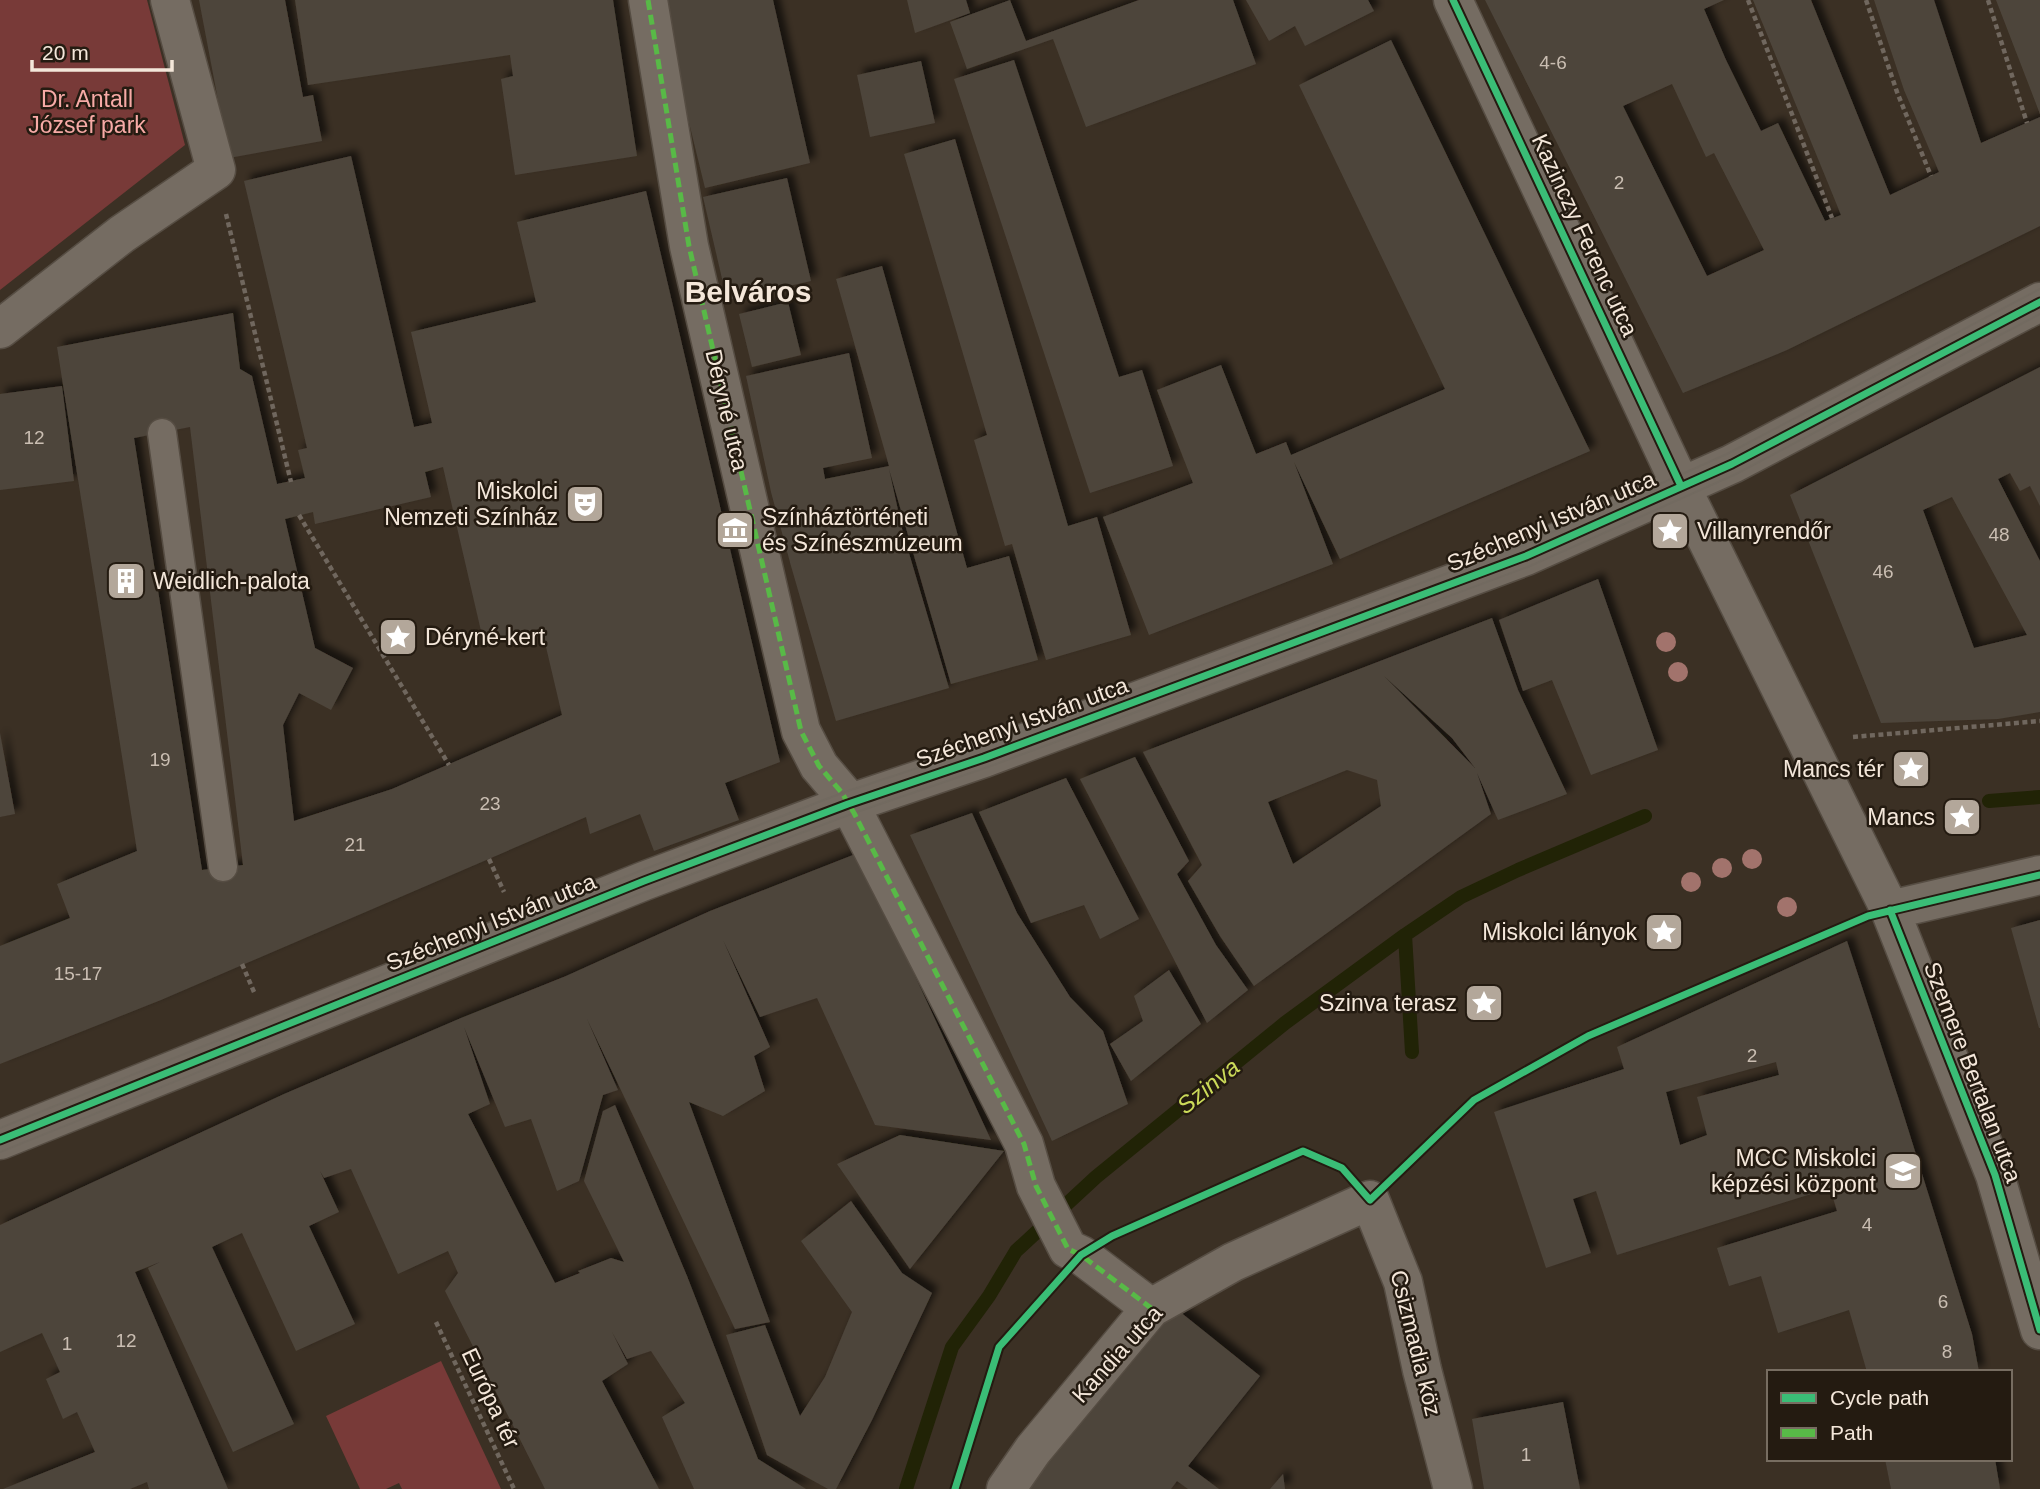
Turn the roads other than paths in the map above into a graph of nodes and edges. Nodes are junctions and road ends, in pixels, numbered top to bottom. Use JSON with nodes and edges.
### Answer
{"nodes":[{"id":1,"x":170,"y":0,"type":"edge"},
{"id":2,"x":648,"y":0,"type":"edge"},
{"id":3,"x":1453,"y":0,"type":"edge"},
{"id":4,"x":2040,"y":302,"type":"edge"},
{"id":5,"x":0,"y":329,"type":"edge"},
{"id":6,"x":162,"y":433,"type":"dead end"},
{"id":7,"x":1681,"y":486,"type":"junction"},
{"id":8,"x":848,"y":804,"type":"junction"},
{"id":9,"x":223,"y":867,"type":"dead end"},
{"id":10,"x":2040,"y":875,"type":"edge"},
{"id":11,"x":1890,"y":910,"type":"junction"},
{"id":12,"x":0,"y":1140,"type":"edge"},
{"id":13,"x":1370,"y":1200,"type":"joint"},
{"id":14,"x":1151,"y":1308,"type":"junction"},
{"id":15,"x":2040,"y":1330,"type":"edge"},
{"id":16,"x":1006,"y":1489,"type":"edge"},
{"id":17,"x":1453,"y":1489,"type":"edge"}],
"edges":[{"from":1,"to":5,"type":"street"},
{"from":2,"to":8,"type":"street","name":"Déryné utca"},
{"from":3,"to":7,"type":"street","name":"Kazinczy Ferenc utca"},
{"from":4,"to":7,"type":"street","name":"Széchenyi István utca"},
{"from":6,"to":9,"type":"lane"},
{"from":7,"to":8,"type":"street","name":"Széchenyi István utca"},
{"from":7,"to":11,"type":"street","name":"Szemere Bertalan utca"},
{"from":8,"to":12,"type":"street","name":"Széchenyi István utca"},
{"from":8,"to":14,"type":"street","name":"Déryné utca"},
{"from":10,"to":11,"type":"street"},
{"from":11,"to":15,"type":"street","name":"Szemere Bertalan utca"},
{"from":13,"to":14,"type":"street","name":"Kandia utca"},
{"from":13,"to":17,"type":"street","name":"Csizmadia köz"},
{"from":14,"to":16,"type":"street","name":"Kandia utca"}]}
